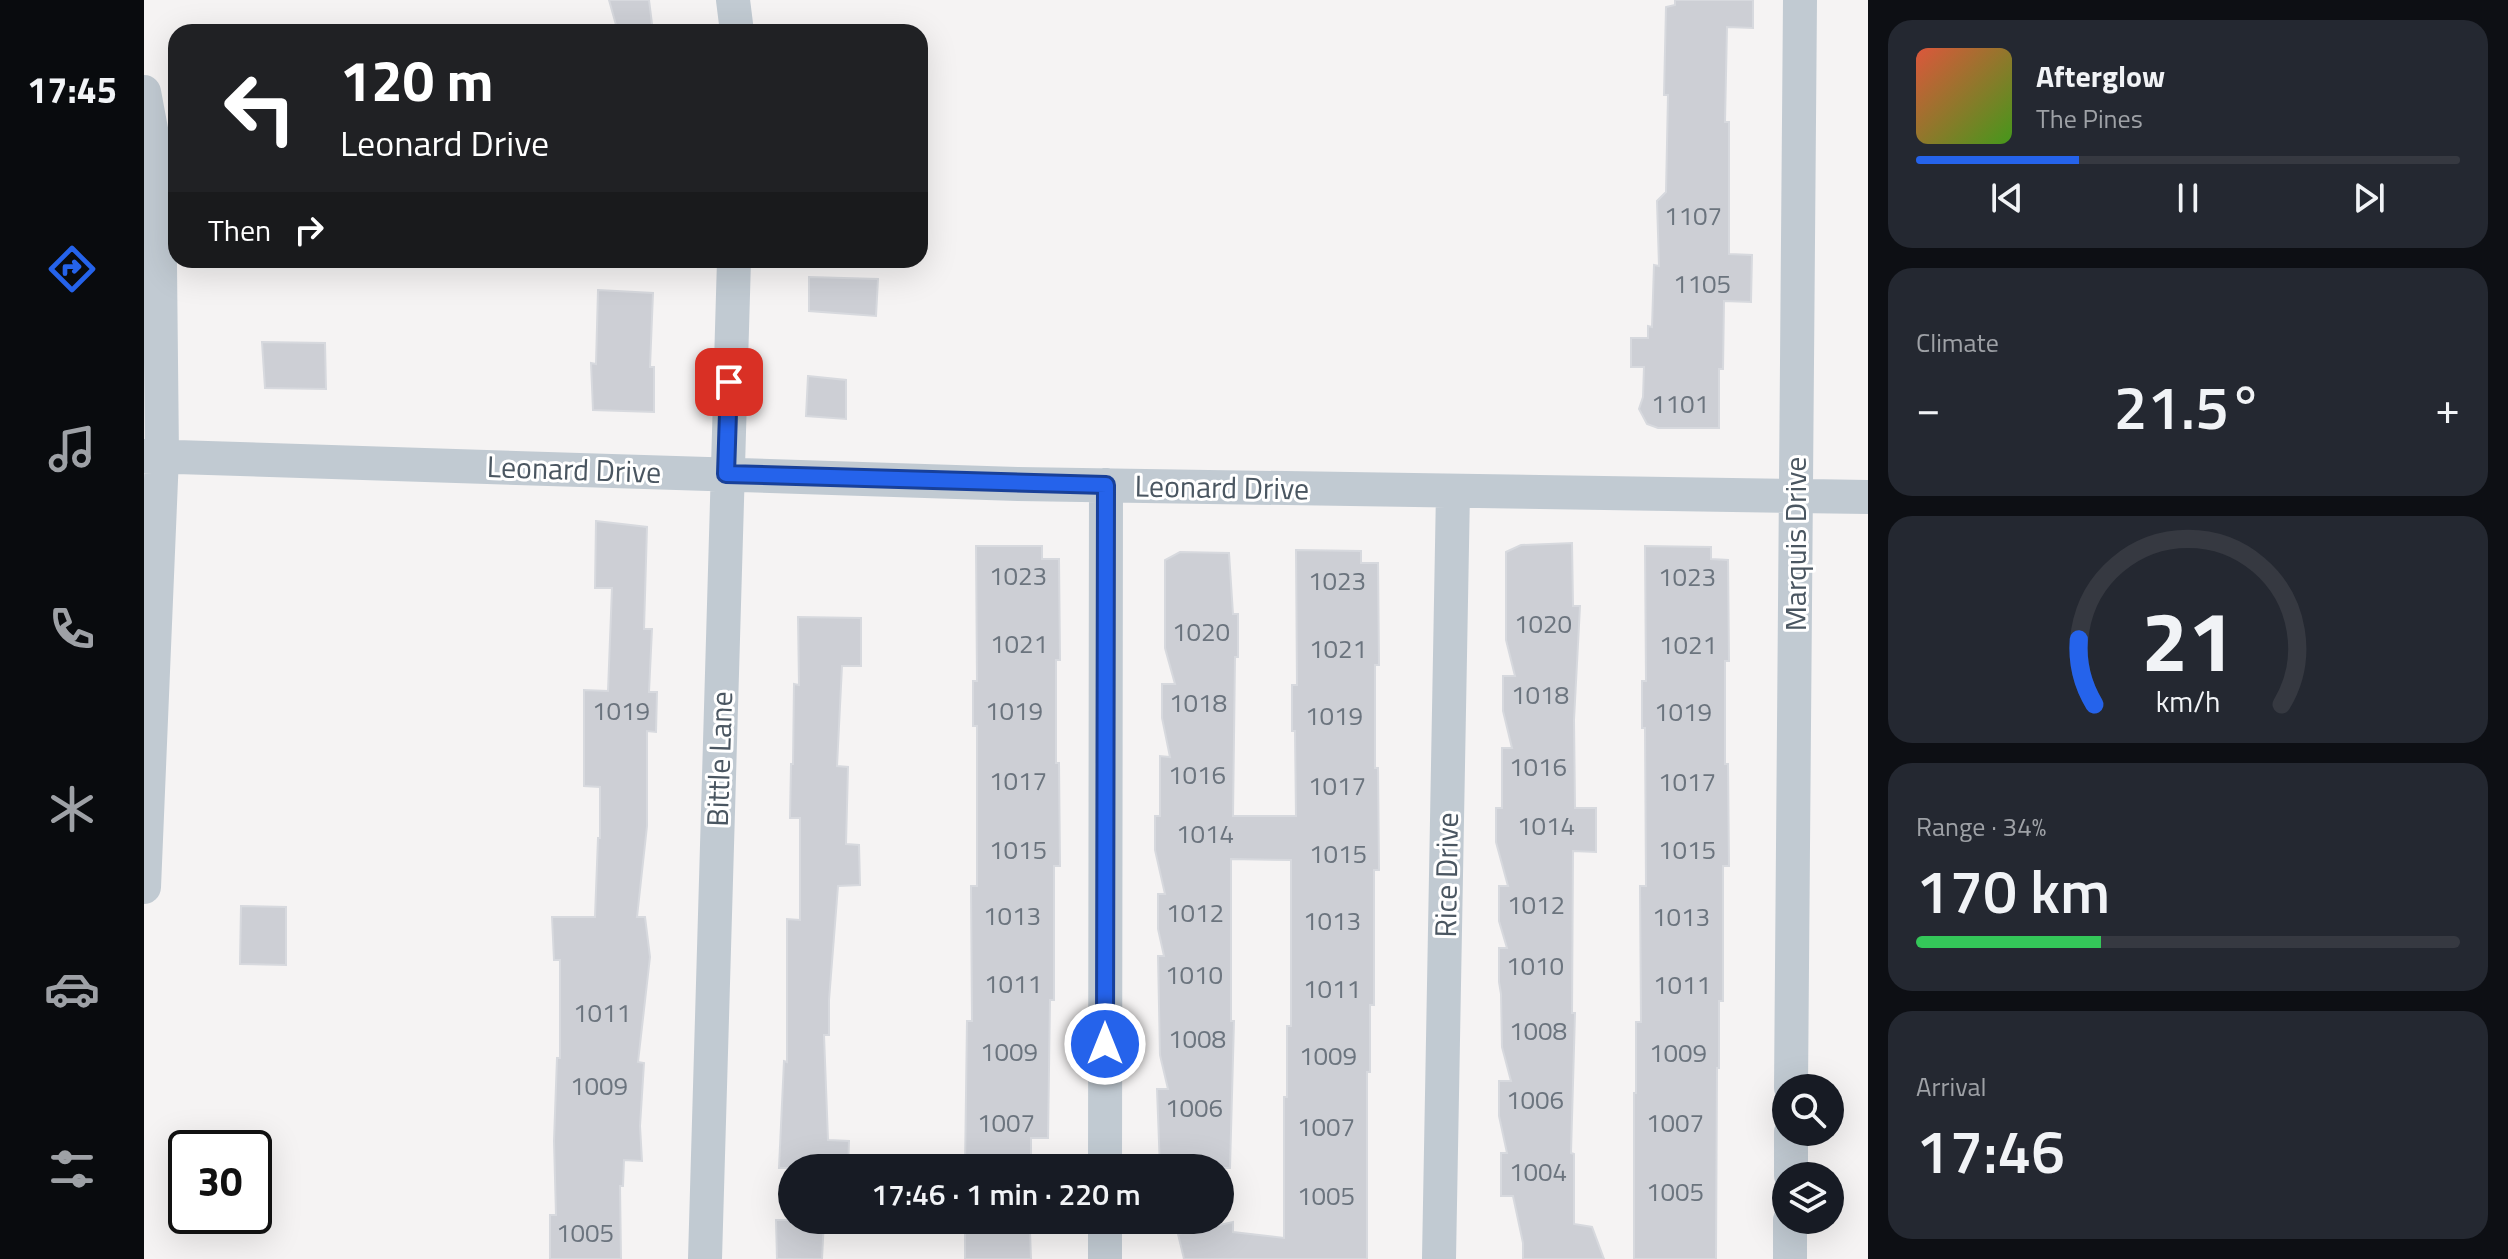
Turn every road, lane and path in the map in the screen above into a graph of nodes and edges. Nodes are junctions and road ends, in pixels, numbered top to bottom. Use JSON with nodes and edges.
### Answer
{"nodes":[{"id":1,"x":733,"y":0,"type":"edge"},
{"id":2,"x":1800,"y":0,"type":"edge"},
{"id":3,"x":736,"y":24,"type":"edge"},
{"id":4,"x":144,"y":92,"type":"edge"},
{"id":5,"x":734,"y":268,"type":"edge"},
{"id":6,"x":153,"y":456,"type":"edge"},
{"id":7,"x":726,"y":474,"type":"junction"},
{"id":8,"x":1106,"y":485,"type":"junction"},
{"id":9,"x":1453,"y":491,"type":"junction"},
{"id":10,"x":1795,"y":496,"type":"junction"},
{"id":11,"x":1868,"y":497,"type":"edge"},
{"id":12,"x":144,"y":887,"type":"edge"},
{"id":13,"x":1791,"y":1074,"type":"edge"},
{"id":14,"x":1105,"y":1154,"type":"edge"},
{"id":15,"x":1105,"y":1234,"type":"edge"},
{"id":16,"x":1790,"y":1234,"type":"edge"},
{"id":17,"x":705,"y":1259,"type":"edge"},
{"id":18,"x":1105,"y":1259,"type":"edge"},
{"id":19,"x":1439,"y":1259,"type":"edge"},
{"id":20,"x":1790,"y":1259,"type":"edge"}],
"edges":[{"from":1,"to":3,"type":"street"},
{"from":2,"to":10,"type":"street","name":"Marquis Drive"},
{"from":4,"to":6,"type":"street"},
{"from":5,"to":7,"type":"street","name":"Bittle Lane"},
{"from":6,"to":7,"type":"street","name":"Leonard Drive"},
{"from":6,"to":12,"type":"street"},
{"from":7,"to":8,"type":"street","name":"Leonard Drive"},
{"from":7,"to":17,"type":"street","name":"Bittle Lane"},
{"from":8,"to":9,"type":"street","name":"Leonard Drive"},
{"from":8,"to":14,"type":"street"},
{"from":9,"to":10,"type":"street","name":"Leonard Drive"},
{"from":9,"to":19,"type":"street","name":"Rice Drive"},
{"from":10,"to":11,"type":"street","name":"Leonard Drive"},
{"from":10,"to":13,"type":"street","name":"Marquis Drive"},
{"from":15,"to":18,"type":"street"},
{"from":16,"to":20,"type":"street"}]}
